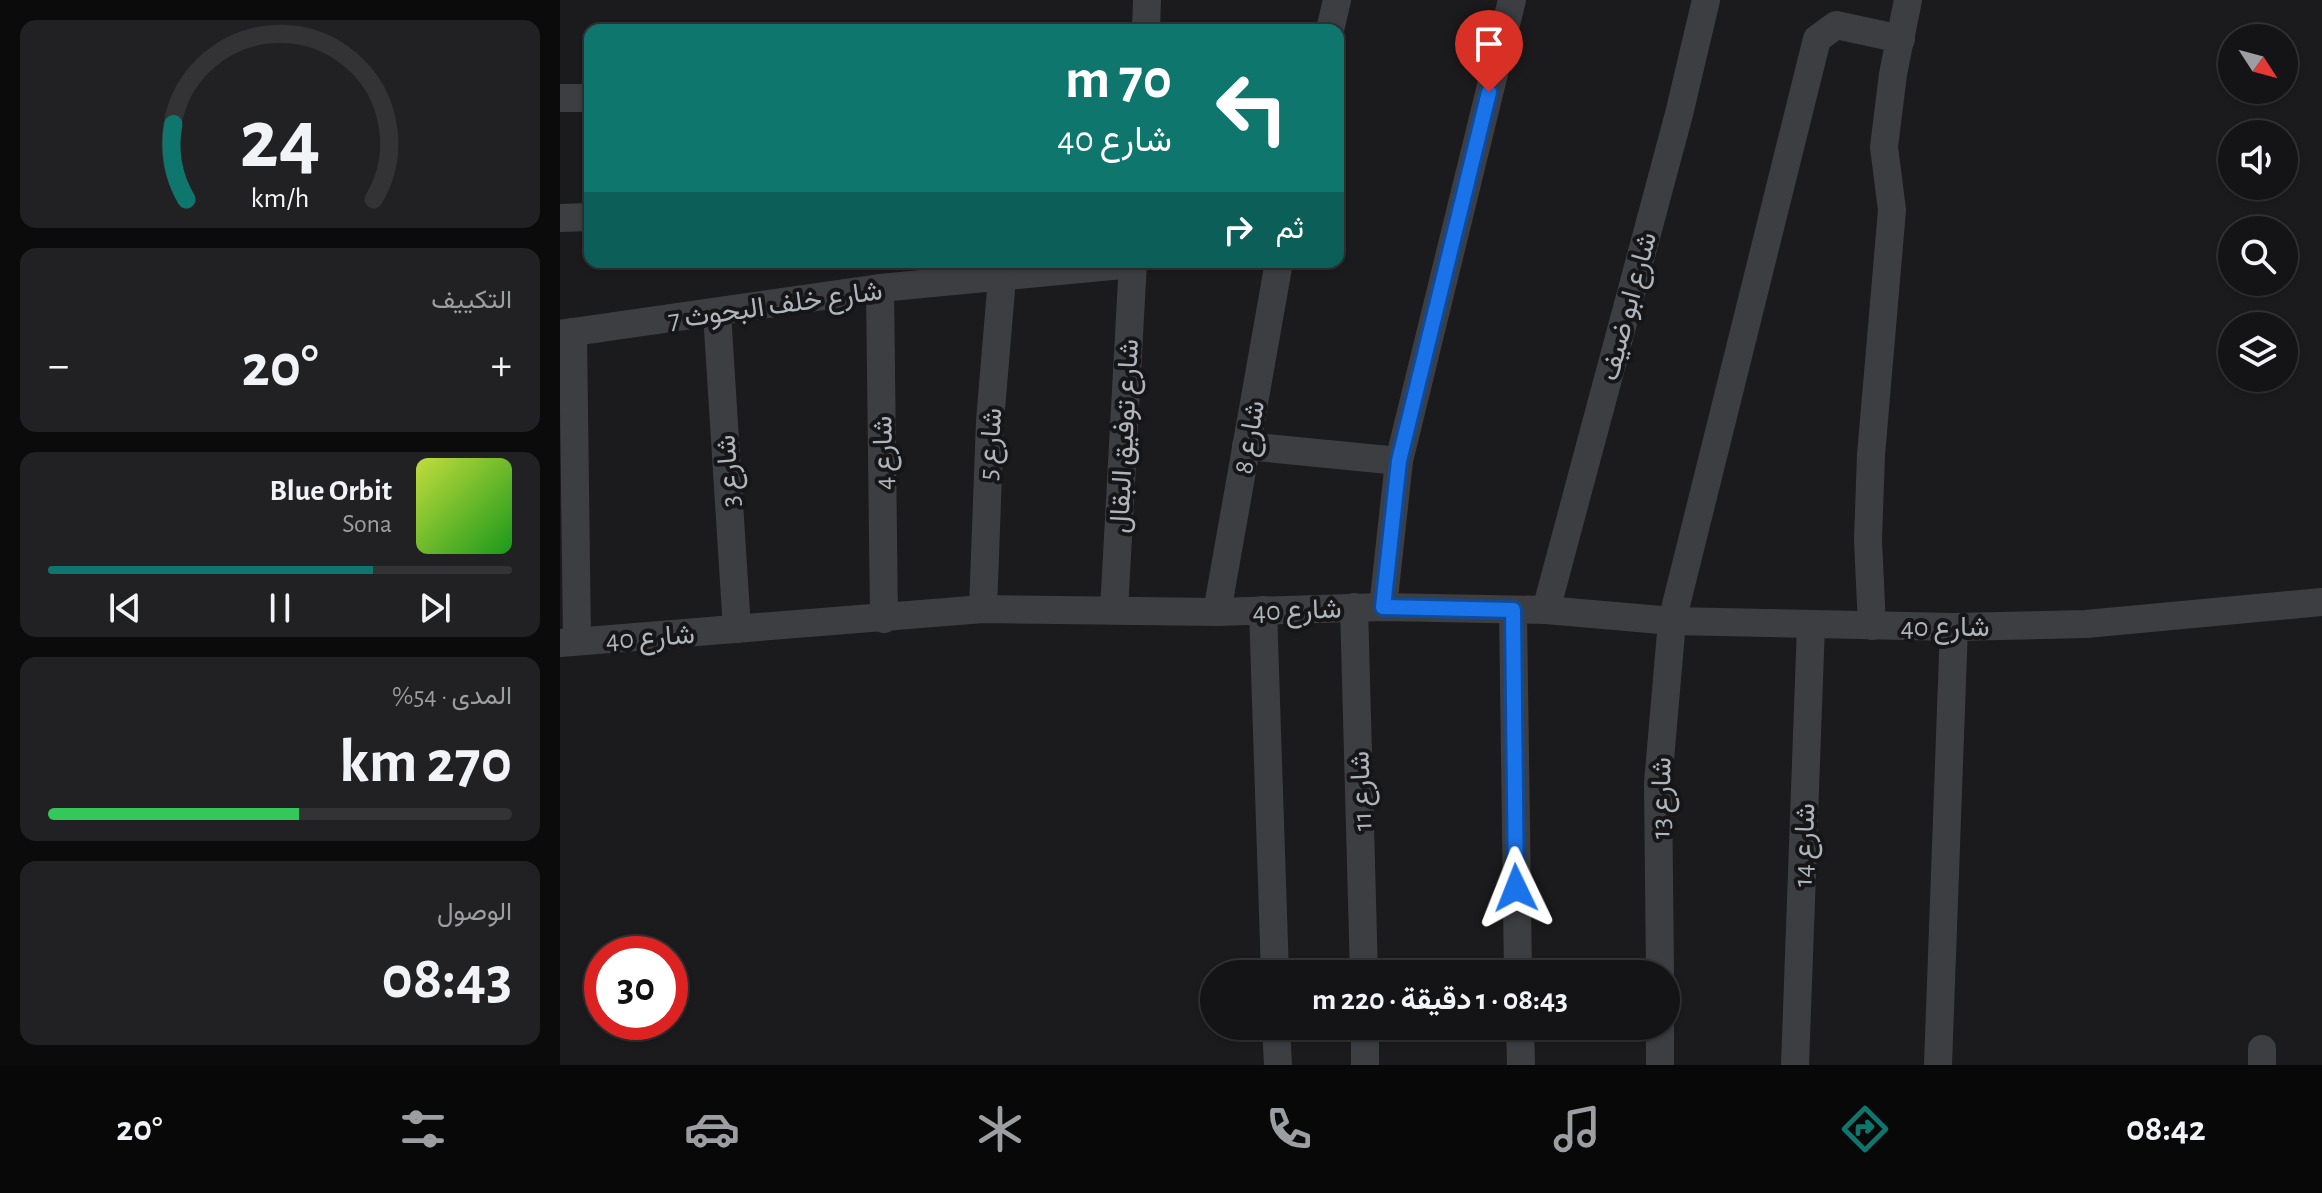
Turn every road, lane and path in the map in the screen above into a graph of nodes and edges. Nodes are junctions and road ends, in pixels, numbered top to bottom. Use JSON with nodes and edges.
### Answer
{"nodes":[{"id":1,"x":1147,"y":0,"type":"edge"},
{"id":2,"x":1337,"y":0,"type":"edge"},
{"id":3,"x":1512,"y":0,"type":"edge"},
{"id":4,"x":1706,"y":0,"type":"edge"},
{"id":5,"x":1908,"y":0,"type":"edge"},
{"id":6,"x":1146,"y":24,"type":"edge"},
{"id":7,"x":1331,"y":24,"type":"edge"},
{"id":8,"x":1901,"y":39,"type":"junction"},
{"id":9,"x":560,"y":98,"type":"edge"},
{"id":10,"x":584,"y":98,"type":"edge"},
{"id":11,"x":584,"y":217,"type":"edge"},
{"id":12,"x":560,"y":218,"type":"edge"},
{"id":13,"x":1089,"y":268,"type":"edge"},
{"id":14,"x":1133,"y":268,"type":"edge"},
{"id":15,"x":1278,"y":268,"type":"edge"},
{"id":16,"x":1002,"y":278,"type":"junction"},
{"id":17,"x":880,"y":288,"type":"junction"},
{"id":18,"x":717,"y":313,"type":"junction"},
{"id":19,"x":566,"y":333,"type":"edge"},
{"id":20,"x":1246,"y":446,"type":"junction"},
{"id":21,"x":1399,"y":461,"type":"junction"},
{"id":22,"x":2322,"y":602,"type":"edge"},
{"id":23,"x":1354,"y":607,"type":"junction"},
{"id":24,"x":1383,"y":607,"type":"junction"},
{"id":25,"x":983,"y":609,"type":"junction"},
{"id":26,"x":1114,"y":610,"type":"junction"},
{"id":27,"x":1263,"y":610,"type":"junction"},
{"id":28,"x":1513,"y":610,"type":"junction"},
{"id":29,"x":1546,"y":610,"type":"junction"},
{"id":30,"x":1217,"y":612,"type":"junction"},
{"id":31,"x":884,"y":619,"type":"junction"},
{"id":32,"x":1672,"y":621,"type":"junction"},
{"id":33,"x":1811,"y":625,"type":"junction"},
{"id":34,"x":1872,"y":626,"type":"junction"},
{"id":35,"x":1954,"y":627,"type":"junction"},
{"id":36,"x":737,"y":629,"type":"junction"},
{"id":37,"x":569,"y":642,"type":"edge"},
{"id":38,"x":1275,"y":960,"type":"edge"},
{"id":39,"x":1364,"y":960,"type":"edge"},
{"id":40,"x":1518,"y":960,"type":"edge"},
{"id":41,"x":1660,"y":960,"type":"edge"},
{"id":42,"x":1277,"y":1040,"type":"edge"},
{"id":43,"x":1365,"y":1040,"type":"edge"},
{"id":44,"x":1520,"y":1040,"type":"edge"},
{"id":45,"x":1660,"y":1040,"type":"edge"},
{"id":46,"x":1278,"y":1065,"type":"edge"},
{"id":47,"x":1365,"y":1065,"type":"edge"},
{"id":48,"x":1521,"y":1065,"type":"edge"},
{"id":49,"x":1660,"y":1065,"type":"edge"},
{"id":50,"x":1795,"y":1065,"type":"edge"},
{"id":51,"x":1938,"y":1065,"type":"edge"}],
"edges":[{"from":1,"to":6,"type":"street"},
{"from":2,"to":7,"type":"street"},
{"from":3,"to":21,"type":"street"},
{"from":4,"to":29,"type":"street","name":"شارع ابو ضيف"},
{"from":5,"to":8,"type":"street"},
{"from":8,"to":32,"type":"street","name":"شارع 13"},
{"from":8,"to":34,"type":"street"},
{"from":9,"to":10,"type":"street"},
{"from":11,"to":12,"type":"street"},
{"from":13,"to":16,"type":"street","name":"شارع خلف البحوث 7"},
{"from":14,"to":26,"type":"street","name":"شارع توفيق البقال"},
{"from":15,"to":20,"type":"street","name":"شارع 8"},
{"from":16,"to":17,"type":"street","name":"شارع خلف البحوث 7"},
{"from":16,"to":25,"type":"street","name":"شارع 5"},
{"from":17,"to":18,"type":"street","name":"شارع خلف البحوث 7"},
{"from":17,"to":31,"type":"street","name":"شارع 4"},
{"from":18,"to":19,"type":"street","name":"شارع خلف البحوث 7"},
{"from":18,"to":36,"type":"street","name":"شارع 3"},
{"from":19,"to":37,"type":"street"},
{"from":20,"to":21,"type":"street"},
{"from":20,"to":30,"type":"street","name":"شارع 8"},
{"from":21,"to":24,"type":"street"},
{"from":22,"to":35,"type":"street","name":"شارع 40"},
{"from":23,"to":24,"type":"street","name":"شارع 40"},
{"from":23,"to":27,"type":"street","name":"شارع 40"},
{"from":23,"to":39,"type":"street","name":"شارع 11"},
{"from":24,"to":28,"type":"street","name":"شارع 40"},
{"from":25,"to":26,"type":"street","name":"شارع 40"},
{"from":25,"to":31,"type":"street","name":"شارع 40"},
{"from":26,"to":30,"type":"street","name":"شارع 40"},
{"from":27,"to":30,"type":"street","name":"شارع 40"},
{"from":27,"to":38,"type":"street"},
{"from":28,"to":29,"type":"street","name":"شارع 40"},
{"from":28,"to":40,"type":"street"},
{"from":29,"to":32,"type":"street","name":"شارع 40"},
{"from":31,"to":36,"type":"street","name":"شارع 40"},
{"from":32,"to":33,"type":"street","name":"شارع 40"},
{"from":32,"to":41,"type":"street","name":"شارع 13"},
{"from":33,"to":34,"type":"street","name":"شارع 40"},
{"from":33,"to":50,"type":"street","name":"شارع 14"},
{"from":34,"to":35,"type":"street","name":"شارع 40"},
{"from":35,"to":51,"type":"street"},
{"from":36,"to":37,"type":"street","name":"شارع 40"},
{"from":42,"to":46,"type":"street"},
{"from":43,"to":47,"type":"street"},
{"from":44,"to":48,"type":"street"},
{"from":45,"to":49,"type":"street"}]}
